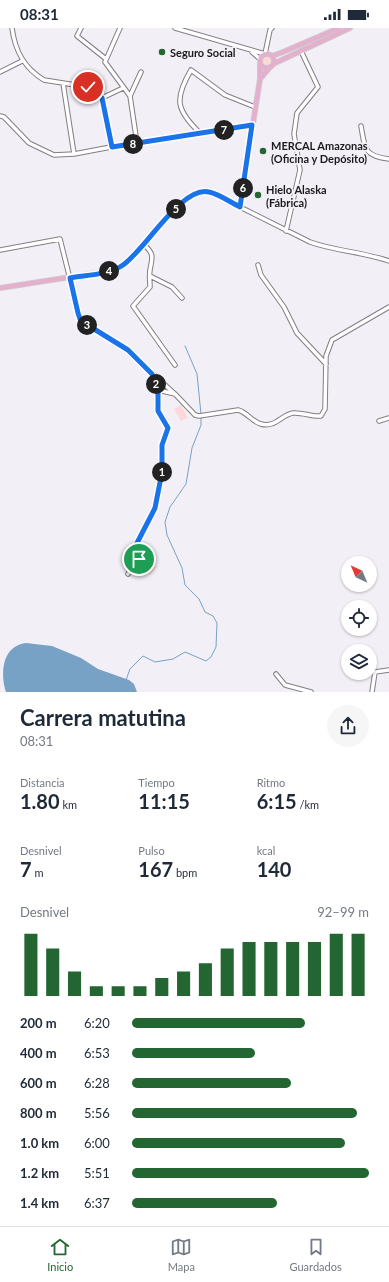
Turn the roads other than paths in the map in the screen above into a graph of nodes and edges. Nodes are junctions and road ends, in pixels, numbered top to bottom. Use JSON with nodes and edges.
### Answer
{"nodes":[{"id":1,"x":12,"y":28,"type":"edge"},
{"id":2,"x":81,"y":28,"type":"edge"},
{"id":3,"x":120,"y":28,"type":"edge"},
{"id":4,"x":175,"y":28,"type":"edge"},
{"id":5,"x":339,"y":28,"type":"edge"},
{"id":6,"x":350,"y":28,"type":"edge"},
{"id":7,"x":271,"y":29,"type":"edge"},
{"id":8,"x":249,"y":51,"type":"junction"},
{"id":9,"x":300,"y":51,"type":"junction"},
{"id":10,"x":265,"y":54,"type":"junction"},
{"id":11,"x":272,"y":56,"type":"junction"},
{"id":12,"x":106,"y":59,"type":"junction"},
{"id":13,"x":22,"y":60,"type":"junction"},
{"id":14,"x":260,"y":61,"type":"junction"},
{"id":15,"x":272,"y":65,"type":"junction"},
{"id":16,"x":0,"y":72,"type":"edge"},
{"id":17,"x":141,"y":72,"type":"dead end"},
{"id":18,"x":260,"y":79,"type":"junction"},
{"id":19,"x":63,"y":83,"type":"junction"},
{"id":20,"x":123,"y":88,"type":"junction"},
{"id":21,"x":130,"y":96,"type":"junction"},
{"id":22,"x":102,"y":98,"type":"junction"},
{"id":23,"x":255,"y":107,"type":"junction"},
{"id":24,"x":0,"y":116,"type":"edge"},
{"id":25,"x":252,"y":125,"type":"junction"},
{"id":26,"x":361,"y":126,"type":"dead end"},
{"id":27,"x":200,"y":133,"type":"junction"},
{"id":28,"x":137,"y":143,"type":"junction"},
{"id":29,"x":112,"y":147,"type":"junction"},
{"id":30,"x":74,"y":154,"type":"junction"},
{"id":31,"x":389,"y":159,"type":"edge"},
{"id":32,"x":240,"y":207,"type":"junction"},
{"id":33,"x":286,"y":231,"type":"junction"},
{"id":34,"x":144,"y":245,"type":"junction"},
{"id":35,"x":0,"y":250,"type":"edge"},
{"id":36,"x":389,"y":261,"type":"edge"},
{"id":37,"x":258,"y":265,"type":"dead end"},
{"id":38,"x":150,"y":276,"type":"junction"},
{"id":39,"x":70,"y":278,"type":"junction"},
{"id":40,"x":0,"y":288,"type":"edge"},
{"id":41,"x":182,"y":298,"type":"dead end"},
{"id":42,"x":389,"y":307,"type":"edge"},
{"id":43,"x":326,"y":364,"type":"junction"},
{"id":44,"x":175,"y":365,"type":"dead end"},
{"id":45,"x":152,"y":374,"type":"junction"},
{"id":46,"x":158,"y":390,"type":"junction"},
{"id":47,"x":176,"y":395,"type":"junction"},
{"id":48,"x":389,"y":418,"type":"edge"},
{"id":49,"x":379,"y":421,"type":"dead end"},
{"id":50,"x":128,"y":574,"type":"dead end"},
{"id":51,"x":389,"y":670,"type":"edge"},
{"id":52,"x":276,"y":674,"type":"dead end"},
{"id":53,"x":311,"y":692,"type":"edge"},
{"id":54,"x":372,"y":692,"type":"edge"}],
"edges":[{"from":1,"to":13,"type":"street"},
{"from":2,"to":12,"type":"street"},
{"from":3,"to":12,"type":"street"},
{"from":4,"to":8,"type":"street"},
{"from":5,"to":11,"type":"main road"},
{"from":6,"to":9,"type":"main road"},
{"from":7,"to":10,"type":"street"},
{"from":8,"to":10,"type":"street"},
{"from":8,"to":14,"type":"street"},
{"from":9,"to":15,"type":"main road"},
{"from":9,"to":33,"type":"street"},
{"from":10,"to":11,"type":"main road"},
{"from":10,"to":14,"type":"main road"},
{"from":11,"to":15,"type":"main road"},
{"from":12,"to":20,"type":"street"},
{"from":13,"to":16,"type":"street"},
{"from":13,"to":19,"type":"street"},
{"from":14,"to":15,"type":"main road"},
{"from":14,"to":18,"type":"main road"},
{"from":15,"to":18,"type":"main road"},
{"from":17,"to":21,"type":"street"},
{"from":18,"to":23,"type":"main road"},
{"from":19,"to":22,"type":"street"},
{"from":19,"to":30,"type":"street"},
{"from":20,"to":21,"type":"street"},
{"from":20,"to":22,"type":"street"},
{"from":21,"to":28,"type":"street"},
{"from":22,"to":29,"type":"street"},
{"from":23,"to":25,"type":"main road"},
{"from":23,"to":27,"type":"street"},
{"from":24,"to":30,"type":"street"},
{"from":25,"to":27,"type":"street"},
{"from":25,"to":32,"type":"main road"},
{"from":26,"to":31,"type":"street"},
{"from":27,"to":28,"type":"street"},
{"from":28,"to":29,"type":"street"},
{"from":29,"to":30,"type":"street"},
{"from":32,"to":33,"type":"street"},
{"from":32,"to":34,"type":"main road"},
{"from":33,"to":36,"type":"street"},
{"from":34,"to":38,"type":"street"},
{"from":34,"to":39,"type":"main road"},
{"from":35,"to":39,"type":"street"},
{"from":37,"to":43,"type":"street"},
{"from":38,"to":41,"type":"street"},
{"from":38,"to":44,"type":"street"},
{"from":39,"to":40,"type":"main road"},
{"from":39,"to":45,"type":"street"},
{"from":42,"to":43,"type":"street"},
{"from":43,"to":47,"type":"street"},
{"from":45,"to":46,"type":"street"},
{"from":45,"to":47,"type":"street"},
{"from":46,"to":47,"type":"street"},
{"from":46,"to":50,"type":"street"},
{"from":48,"to":49,"type":"street"},
{"from":51,"to":54,"type":"street"},
{"from":52,"to":53,"type":"street"}]}
